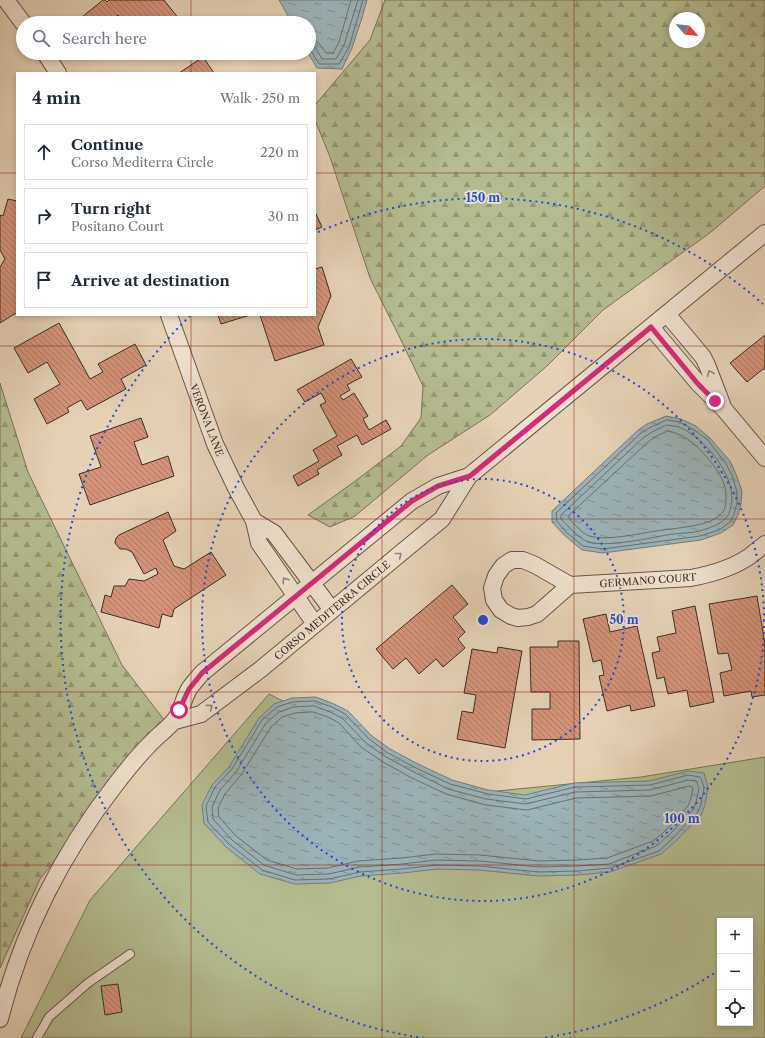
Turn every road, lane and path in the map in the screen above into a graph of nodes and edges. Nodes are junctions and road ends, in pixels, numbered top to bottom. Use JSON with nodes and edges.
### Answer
{"nodes":[{"id":1,"x":6,"y":0,"type":"edge"},
{"id":2,"x":18,"y":16,"type":"edge"},
{"id":3,"x":50,"y":60,"type":"edge"},
{"id":4,"x":57,"y":72,"type":"edge"},
{"id":5,"x":765,"y":233,"type":"edge"},
{"id":6,"x":667,"y":314,"type":"junction"},
{"id":7,"x":169,"y":316,"type":"edge"},
{"id":8,"x":651,"y":327,"type":"junction"},
{"id":9,"x":724,"y":409,"type":"junction"},
{"id":10,"x":765,"y":458,"type":"edge"},
{"id":11,"x":470,"y":476,"type":"junction"},
{"id":12,"x":254,"y":521,"type":"junction"},
{"id":13,"x":765,"y":544,"type":"edge"},
{"id":14,"x":312,"y":583,"type":"junction"},
{"id":15,"x":570,"y":585,"type":"junction"},
{"id":16,"x":296,"y":596,"type":"junction"},
{"id":17,"x":332,"y":610,"type":"junction"},
{"id":18,"x":315,"y":624,"type":"junction"},
{"id":19,"x":175,"y":721,"type":"junction"},
{"id":20,"x":130,"y":954,"type":"dead end"},
{"id":21,"x":4,"y":996,"type":"edge"},
{"id":22,"x":0,"y":1019,"type":"edge"},
{"id":23,"x":37,"y":1038,"type":"edge"}],
"edges":[{"from":1,"to":2,"type":"street"},
{"from":3,"to":4,"type":"street"},
{"from":5,"to":6,"type":"street","name":"CORSO MEDITERRA CIRCLE"},
{"from":6,"to":8,"type":"street","name":"CORSO MEDITERRA CIRCLE"},
{"from":9,"to":6,"type":"street","one_way":true},
{"from":7,"to":12,"type":"street","name":"VERONA LANE"},
{"from":8,"to":9,"type":"street"},
{"from":8,"to":11,"type":"street","name":"CORSO MEDITERRA CIRCLE"},
{"from":9,"to":10,"type":"street"},
{"from":11,"to":14,"type":"street","name":"CORSO MEDITERRA CIRCLE"},
{"from":17,"to":11,"type":"street","name":"CORSO MEDITERRA CIRCLE","one_way":true},
{"from":12,"to":14,"type":"street"},
{"from":16,"to":12,"type":"street","name":"VERONA LANE","one_way":true},
{"from":13,"to":15,"type":"street","name":"GERMANO COURT"},
{"from":14,"to":16,"type":"street","name":"CORSO MEDITERRA CIRCLE"},
{"from":14,"to":17,"type":"street"},
{"from":15,"to":15,"type":"street"},
{"from":16,"to":18,"type":"street","name":"VERONA LANE"},
{"from":16,"to":19,"type":"street","name":"CORSO MEDITERRA CIRCLE"},
{"from":17,"to":18,"type":"street","name":"CORSO MEDITERRA CIRCLE"},
{"from":19,"to":18,"type":"street","name":"CORSO MEDITERRA CIRCLE","one_way":true},
{"from":19,"to":21,"type":"street","name":"CORSO MEDITERRA CIRCLE"},
{"from":20,"to":23,"type":"lane"},
{"from":21,"to":22,"type":"street","name":"CORSO MEDITERRA CIRCLE"}]}
